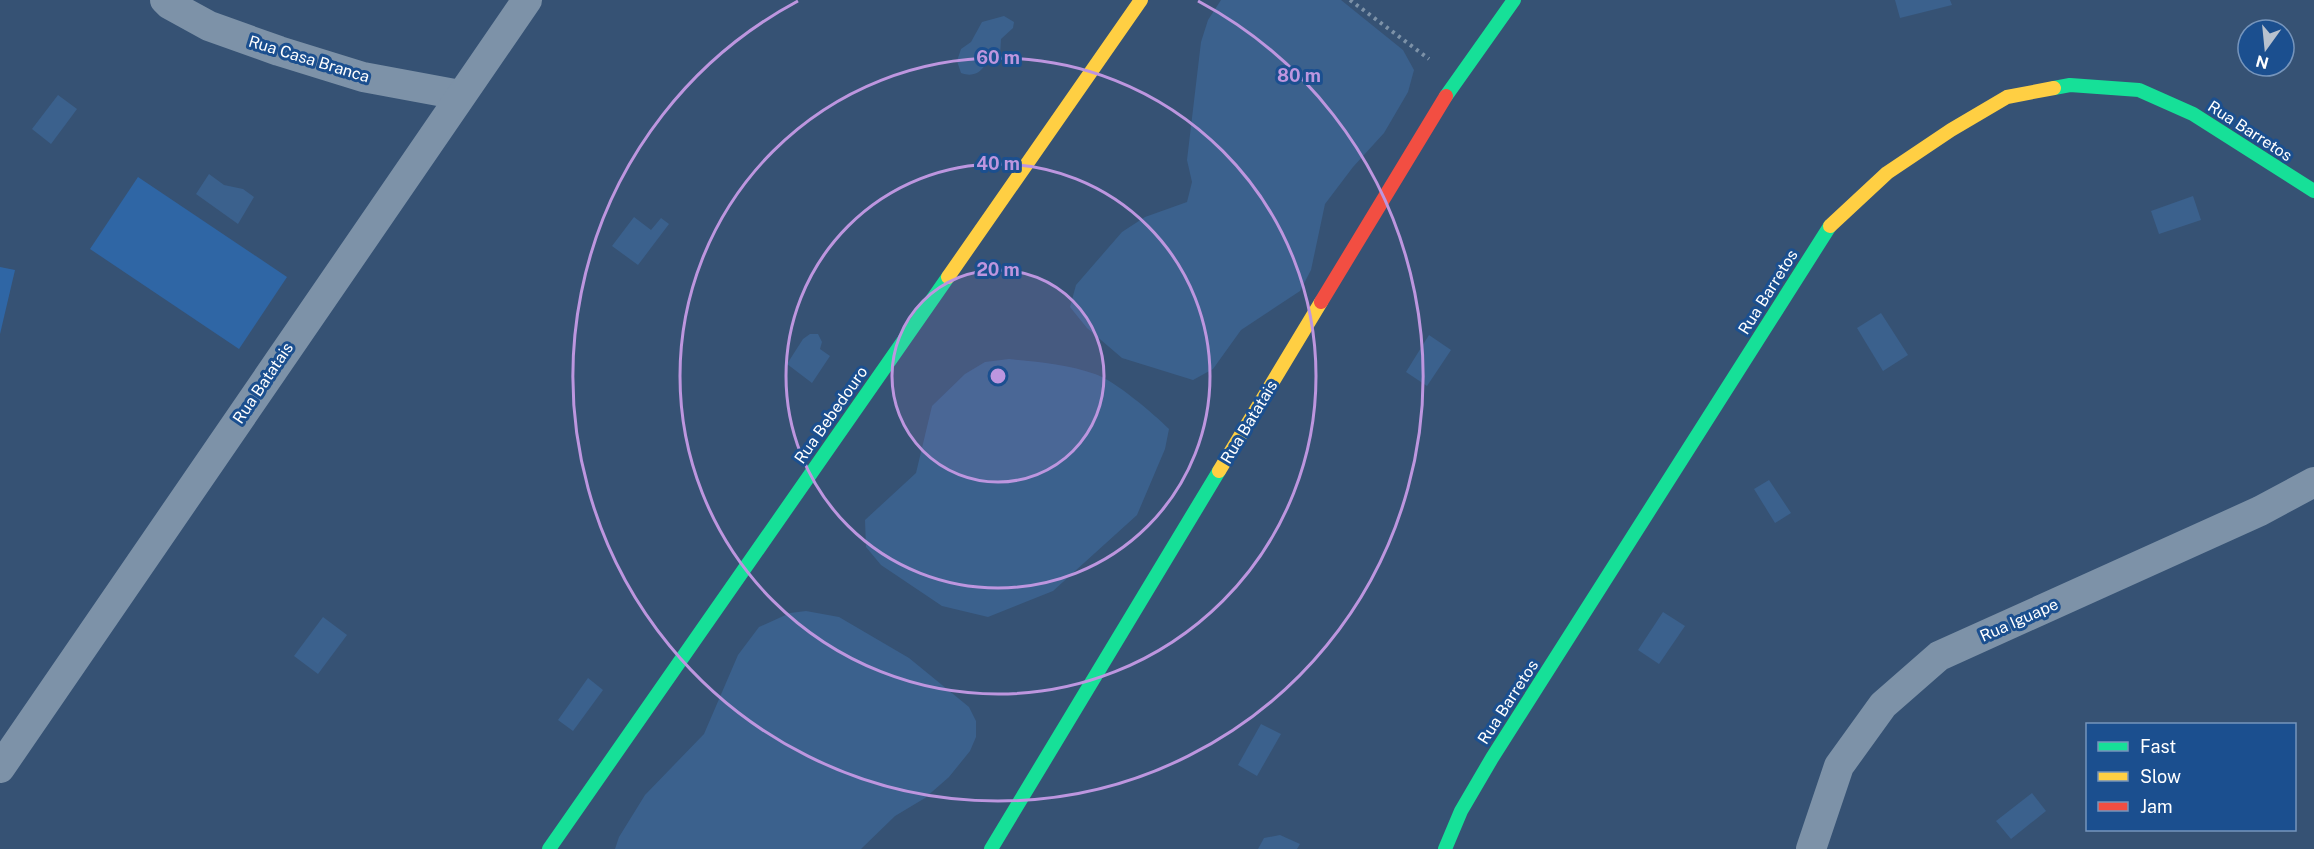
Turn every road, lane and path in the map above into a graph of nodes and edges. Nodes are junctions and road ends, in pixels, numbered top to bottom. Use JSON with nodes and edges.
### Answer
{"nodes":[{"id":1,"x":165,"y":0,"type":"edge"},
{"id":2,"x":527,"y":0,"type":"edge"},
{"id":3,"x":1141,"y":0,"type":"edge"},
{"id":4,"x":1350,"y":0,"type":"edge"},
{"id":5,"x":1514,"y":0,"type":"edge"},
{"id":6,"x":1456,"y":79,"type":"junction"},
{"id":7,"x":460,"y":95,"type":"junction"},
{"id":8,"x":2314,"y":191,"type":"edge"},
{"id":9,"x":2314,"y":482,"type":"edge"},
{"id":10,"x":0,"y":768,"type":"edge"},
{"id":11,"x":549,"y":849,"type":"edge"},
{"id":12,"x":991,"y":849,"type":"edge"},
{"id":13,"x":1445,"y":849,"type":"edge"},
{"id":14,"x":1811,"y":849,"type":"edge"}],
"edges":[{"from":1,"to":7,"type":"street","name":"Rua Casa Branca"},
{"from":2,"to":7,"type":"street","name":"Rua Batatais"},
{"from":3,"to":11,"type":"street","name":"Rua Bebedouro"},
{"from":4,"to":6,"type":"path"},
{"from":5,"to":6,"type":"street","name":"Rua Batatais"},
{"from":6,"to":12,"type":"street","name":"Rua Batatais"},
{"from":7,"to":10,"type":"street","name":"Rua Batatais"},
{"from":8,"to":13,"type":"street","name":"Rua Barretos"},
{"from":9,"to":14,"type":"street","name":"Rua Iguape"}]}
